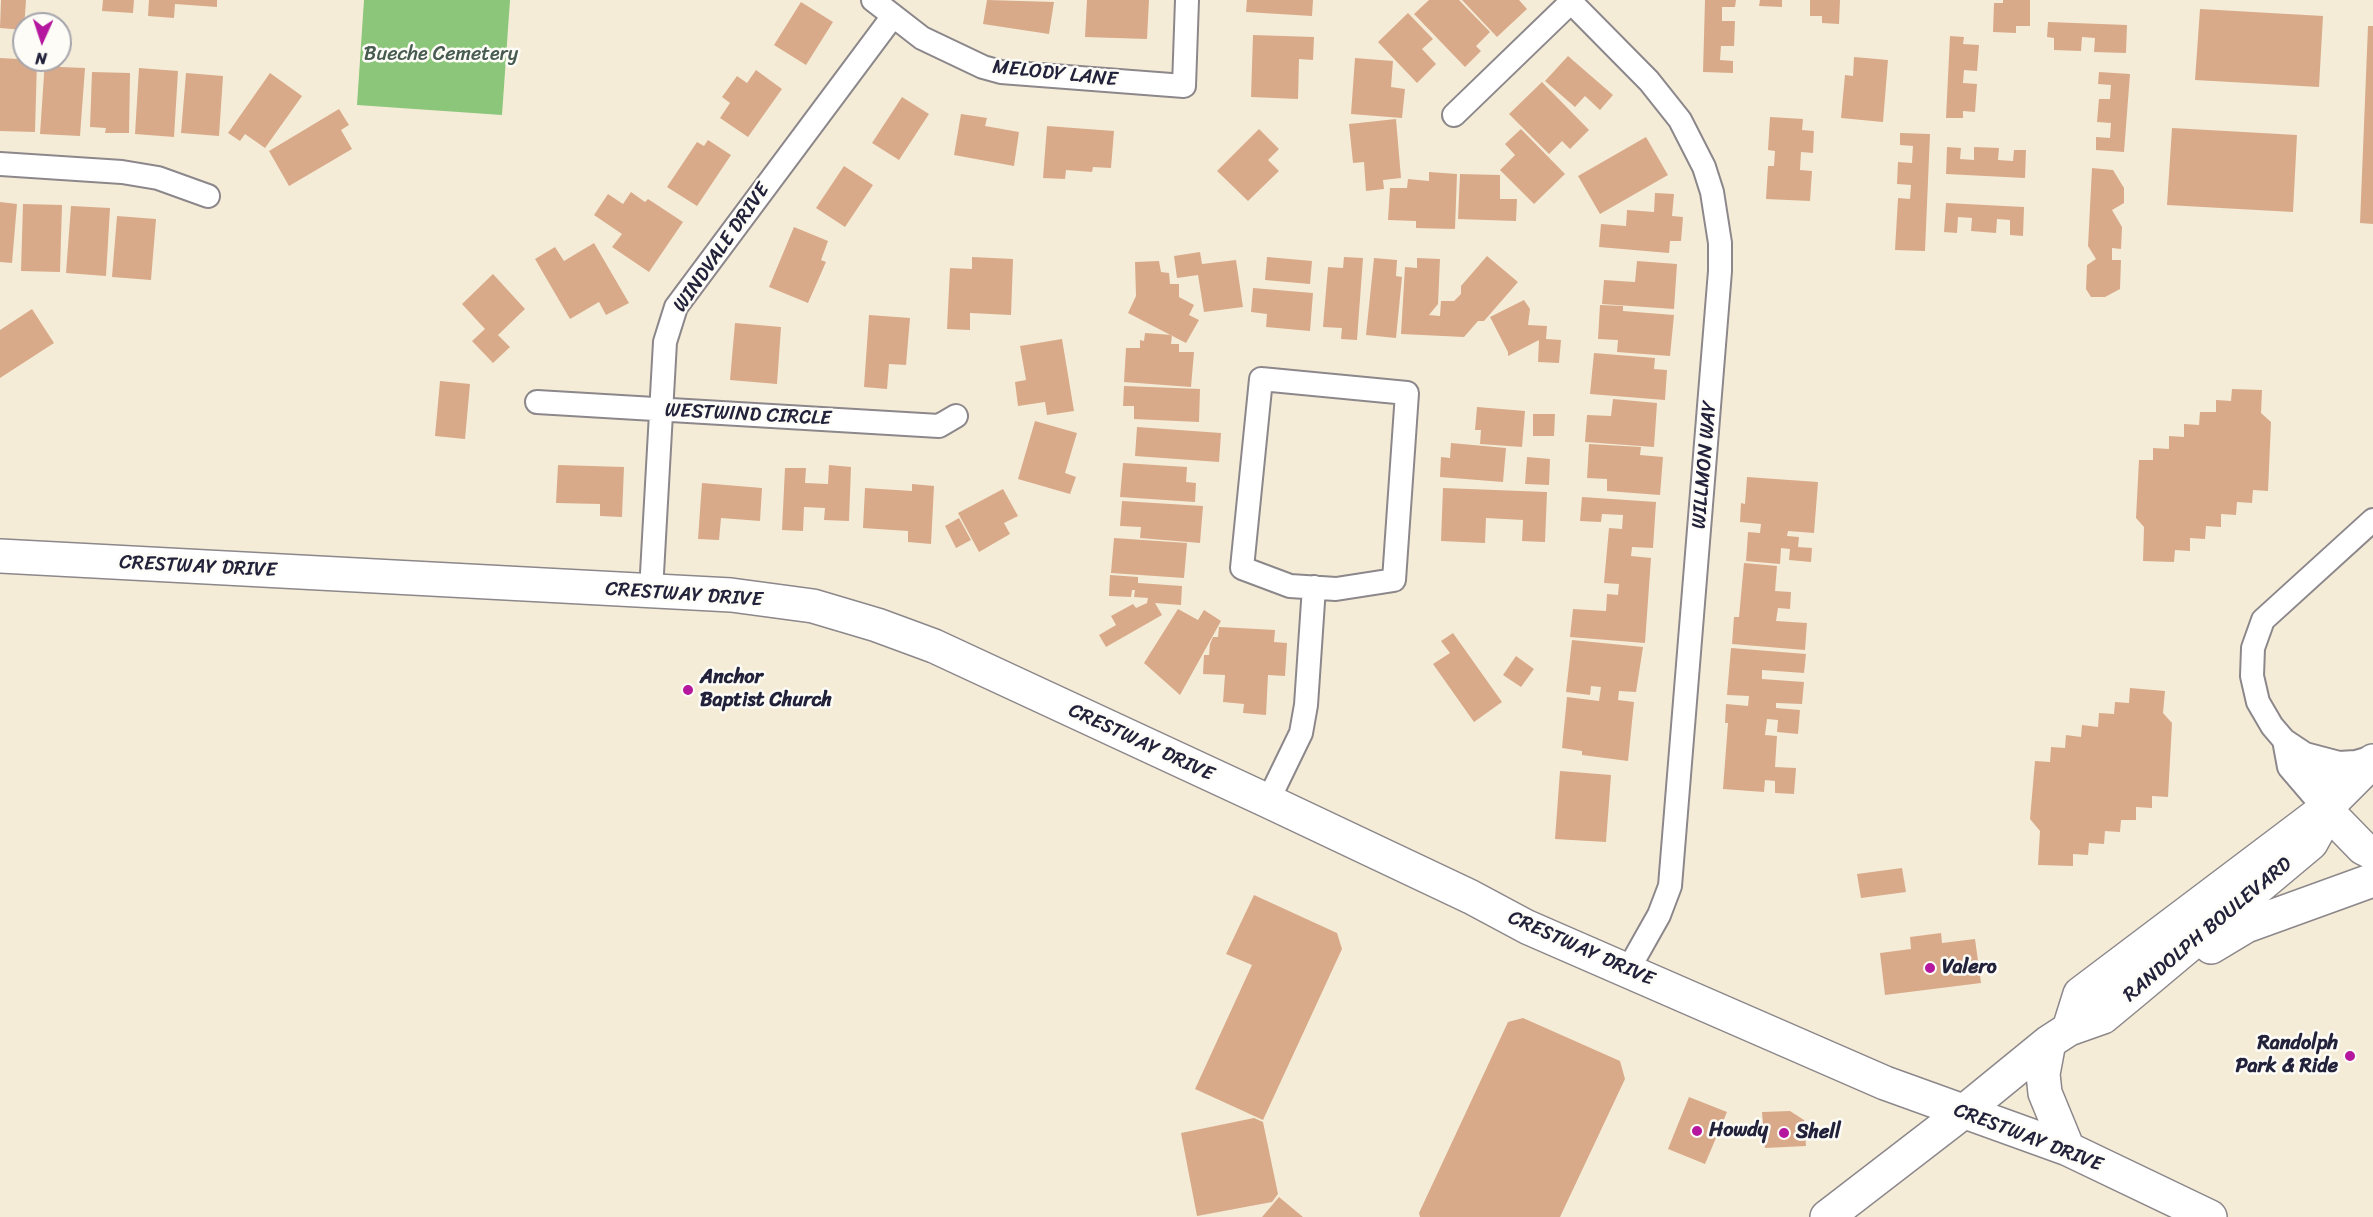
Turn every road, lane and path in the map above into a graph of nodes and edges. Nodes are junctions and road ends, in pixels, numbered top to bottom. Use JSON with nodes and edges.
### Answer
{"nodes":[{"id":1,"x":873,"y":0,"type":"edge"},
{"id":2,"x":1187,"y":0,"type":"edge"},
{"id":3,"x":1570,"y":1,"type":"edge"},
{"id":4,"x":893,"y":16,"type":"junction"},
{"id":5,"x":1454,"y":115,"type":"dead end"},
{"id":6,"x":0,"y":164,"type":"edge"},
{"id":7,"x":208,"y":195,"type":"dead end"},
{"id":8,"x":537,"y":402,"type":"dead end"},
{"id":9,"x":661,"y":409,"type":"junction"},
{"id":10,"x":956,"y":416,"type":"dead end"},
{"id":11,"x":2373,"y":520,"type":"edge"},
{"id":12,"x":0,"y":556,"type":"edge"},
{"id":13,"x":1314,"y":587,"type":"junction"},
{"id":14,"x":651,"y":591,"type":"junction"},
{"id":15,"x":2284,"y":740,"type":"junction"},
{"id":16,"x":2305,"y":754,"type":"junction"},
{"id":17,"x":2373,"y":759,"type":"edge"},
{"id":18,"x":2331,"y":794,"type":"junction"},
{"id":19,"x":1268,"y":801,"type":"junction"},
{"id":20,"x":2373,"y":825,"type":"edge"},
{"id":21,"x":2373,"y":853,"type":"edge"},
{"id":22,"x":2373,"y":880,"type":"edge"},
{"id":23,"x":1628,"y":970,"type":"junction"},
{"id":24,"x":2132,"y":993,"type":"junction"},
{"id":25,"x":2059,"y":1036,"type":"junction"},
{"id":26,"x":1962,"y":1113,"type":"junction"},
{"id":27,"x":2068,"y":1149,"type":"junction"},
{"id":28,"x":1827,"y":1217,"type":"edge"},
{"id":29,"x":2210,"y":1217,"type":"edge"}],
"edges":[{"from":1,"to":4,"type":"street","name":"MELODY LANE"},
{"from":2,"to":4,"type":"street","name":"MELODY LANE"},
{"from":3,"to":5,"type":"street"},
{"from":3,"to":23,"type":"street","name":"WILLMON WAY"},
{"from":4,"to":9,"type":"street","name":"WINDVALE DRIVE"},
{"from":6,"to":7,"type":"street"},
{"from":8,"to":9,"type":"street","name":"WESTWIND CIRCLE"},
{"from":9,"to":10,"type":"street","name":"WESTWIND CIRCLE"},
{"from":9,"to":14,"type":"street","name":"WINDVALE DRIVE"},
{"from":11,"to":15,"type":"street"},
{"from":12,"to":14,"type":"main road","name":"CRESTWAY DRIVE"},
{"from":13,"to":13,"type":"street"},
{"from":13,"to":19,"type":"street"},
{"from":14,"to":19,"type":"main road","name":"CRESTWAY DRIVE"},
{"from":15,"to":16,"type":"street"},
{"from":15,"to":18,"type":"street"},
{"from":16,"to":17,"type":"street"},
{"from":16,"to":18,"type":"street"},
{"from":17,"to":18,"type":"main road"},
{"from":18,"to":20,"type":"main road"},
{"from":18,"to":21,"type":"main road"},
{"from":18,"to":24,"type":"main road","name":"RANDOLPH BOULEVARD"},
{"from":18,"to":25,"type":"main road","name":"RANDOLPH BOULEVARD"},
{"from":19,"to":23,"type":"main road","name":"CRESTWAY DRIVE"},
{"from":22,"to":24,"type":"main road"},
{"from":23,"to":26,"type":"main road","name":"CRESTWAY DRIVE"},
{"from":24,"to":25,"type":"main road","name":"RANDOLPH BOULEVARD"},
{"from":25,"to":26,"type":"main road","name":"RANDOLPH BOULEVARD"},
{"from":25,"to":27,"type":"main road"},
{"from":26,"to":27,"type":"main road","name":"CRESTWAY DRIVE"},
{"from":26,"to":28,"type":"main road","name":"RANDOLPH BOULEVARD"},
{"from":27,"to":29,"type":"main road","name":"CRESTWAY DRIVE"}]}
